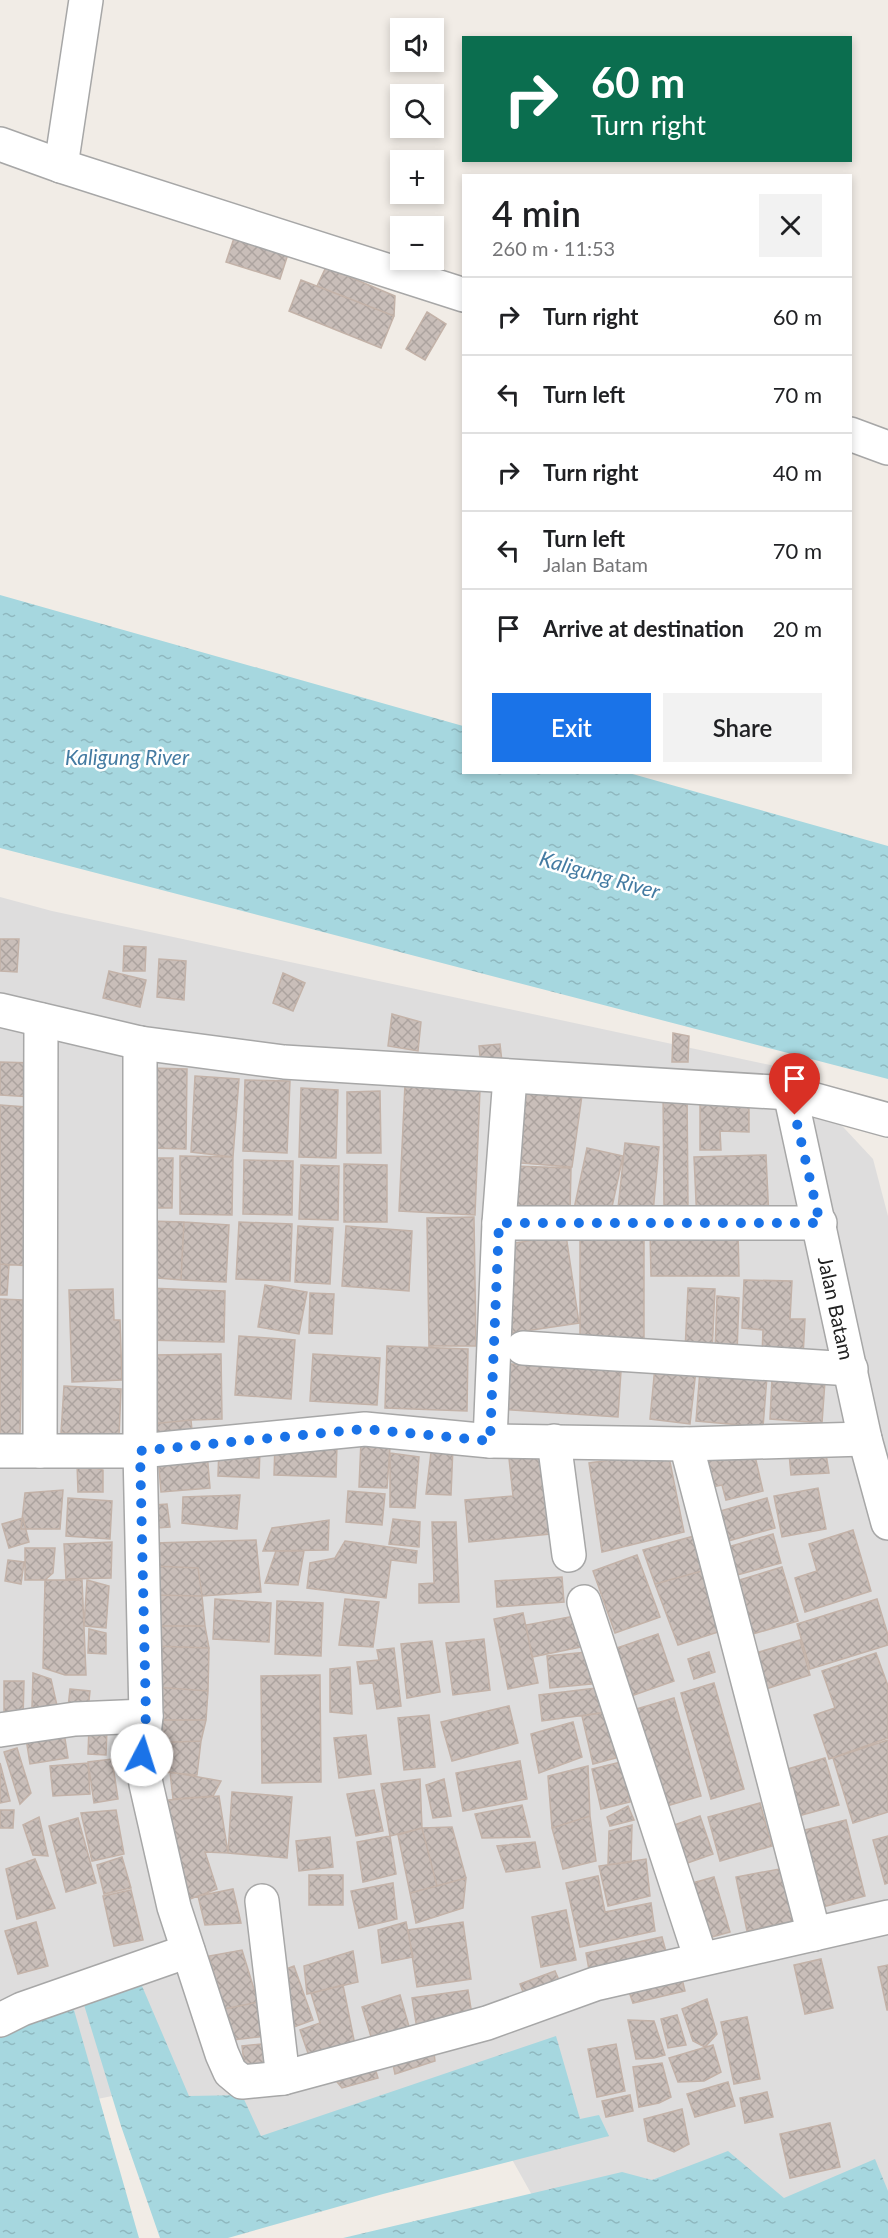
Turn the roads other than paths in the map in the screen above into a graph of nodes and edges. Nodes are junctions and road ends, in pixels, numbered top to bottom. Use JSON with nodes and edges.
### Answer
{"nodes":[{"id":1,"x":86,"y":0,"type":"edge"},
{"id":2,"x":0,"y":144,"type":"edge"},
{"id":3,"x":61,"y":166,"type":"junction"},
{"id":4,"x":462,"y":294,"type":"edge"},
{"id":5,"x":852,"y":435,"type":"edge"},
{"id":6,"x":888,"y":448,"type":"edge"},
{"id":7,"x":0,"y":1010,"type":"edge"},
{"id":8,"x":41,"y":1020,"type":"junction"},
{"id":9,"x":140,"y":1043,"type":"junction"},
{"id":10,"x":510,"y":1077,"type":"junction"},
{"id":11,"x":790,"y":1093,"type":"junction"},
{"id":12,"x":888,"y":1119,"type":"edge"},
{"id":13,"x":499,"y":1223,"type":"junction"},
{"id":14,"x":820,"y":1223,"type":"junction"},
{"id":15,"x":523,"y":1348,"type":"dead end"},
{"id":16,"x":850,"y":1369,"type":"junction"},
{"id":17,"x":865,"y":1439,"type":"junction"},
{"id":18,"x":490,"y":1441,"type":"junction"},
{"id":19,"x":554,"y":1441,"type":"junction"},
{"id":20,"x":686,"y":1444,"type":"junction"},
{"id":21,"x":0,"y":1451,"type":"edge"},
{"id":22,"x":40,"y":1451,"type":"junction"},
{"id":23,"x":140,"y":1451,"type":"junction"},
{"id":24,"x":888,"y":1522,"type":"edge"},
{"id":25,"x":568,"y":1555,"type":"dead end"},
{"id":26,"x":584,"y":1602,"type":"dead end"},
{"id":27,"x":146,"y":1716,"type":"junction"},
{"id":28,"x":0,"y":1730,"type":"edge"},
{"id":29,"x":262,"y":1901,"type":"dead end"},
{"id":30,"x":888,"y":1917,"type":"edge"},
{"id":31,"x":814,"y":1934,"type":"junction"},
{"id":32,"x":188,"y":1951,"type":"junction"},
{"id":33,"x":701,"y":1959,"type":"junction"},
{"id":34,"x":0,"y":2020,"type":"edge"},
{"id":35,"x":283,"y":2078,"type":"junction"}],
"edges":[{"from":1,"to":3,"type":"street"},
{"from":2,"to":3,"type":"street"},
{"from":3,"to":4,"type":"street"},
{"from":5,"to":6,"type":"street"},
{"from":7,"to":8,"type":"street"},
{"from":8,"to":9,"type":"street"},
{"from":8,"to":22,"type":"street"},
{"from":9,"to":10,"type":"street"},
{"from":9,"to":23,"type":"street"},
{"from":10,"to":11,"type":"street"},
{"from":10,"to":13,"type":"street"},
{"from":11,"to":12,"type":"street"},
{"from":11,"to":14,"type":"street","name":"Jalan Batam"},
{"from":13,"to":14,"type":"street"},
{"from":13,"to":18,"type":"street"},
{"from":14,"to":16,"type":"street","name":"Jalan Batam"},
{"from":15,"to":16,"type":"street"},
{"from":16,"to":17,"type":"street","name":"Jalan Batam"},
{"from":17,"to":20,"type":"street"},
{"from":17,"to":24,"type":"street","name":"Jalan Batam"},
{"from":18,"to":19,"type":"street"},
{"from":18,"to":23,"type":"street"},
{"from":19,"to":20,"type":"street"},
{"from":19,"to":25,"type":"street"},
{"from":20,"to":31,"type":"street"},
{"from":21,"to":22,"type":"street"},
{"from":22,"to":23,"type":"street"},
{"from":23,"to":27,"type":"street"},
{"from":26,"to":33,"type":"street"},
{"from":27,"to":28,"type":"street"},
{"from":27,"to":32,"type":"street"},
{"from":29,"to":35,"type":"street"},
{"from":30,"to":31,"type":"street"},
{"from":31,"to":33,"type":"street"},
{"from":32,"to":34,"type":"street"},
{"from":32,"to":35,"type":"street"},
{"from":33,"to":35,"type":"street"}]}
